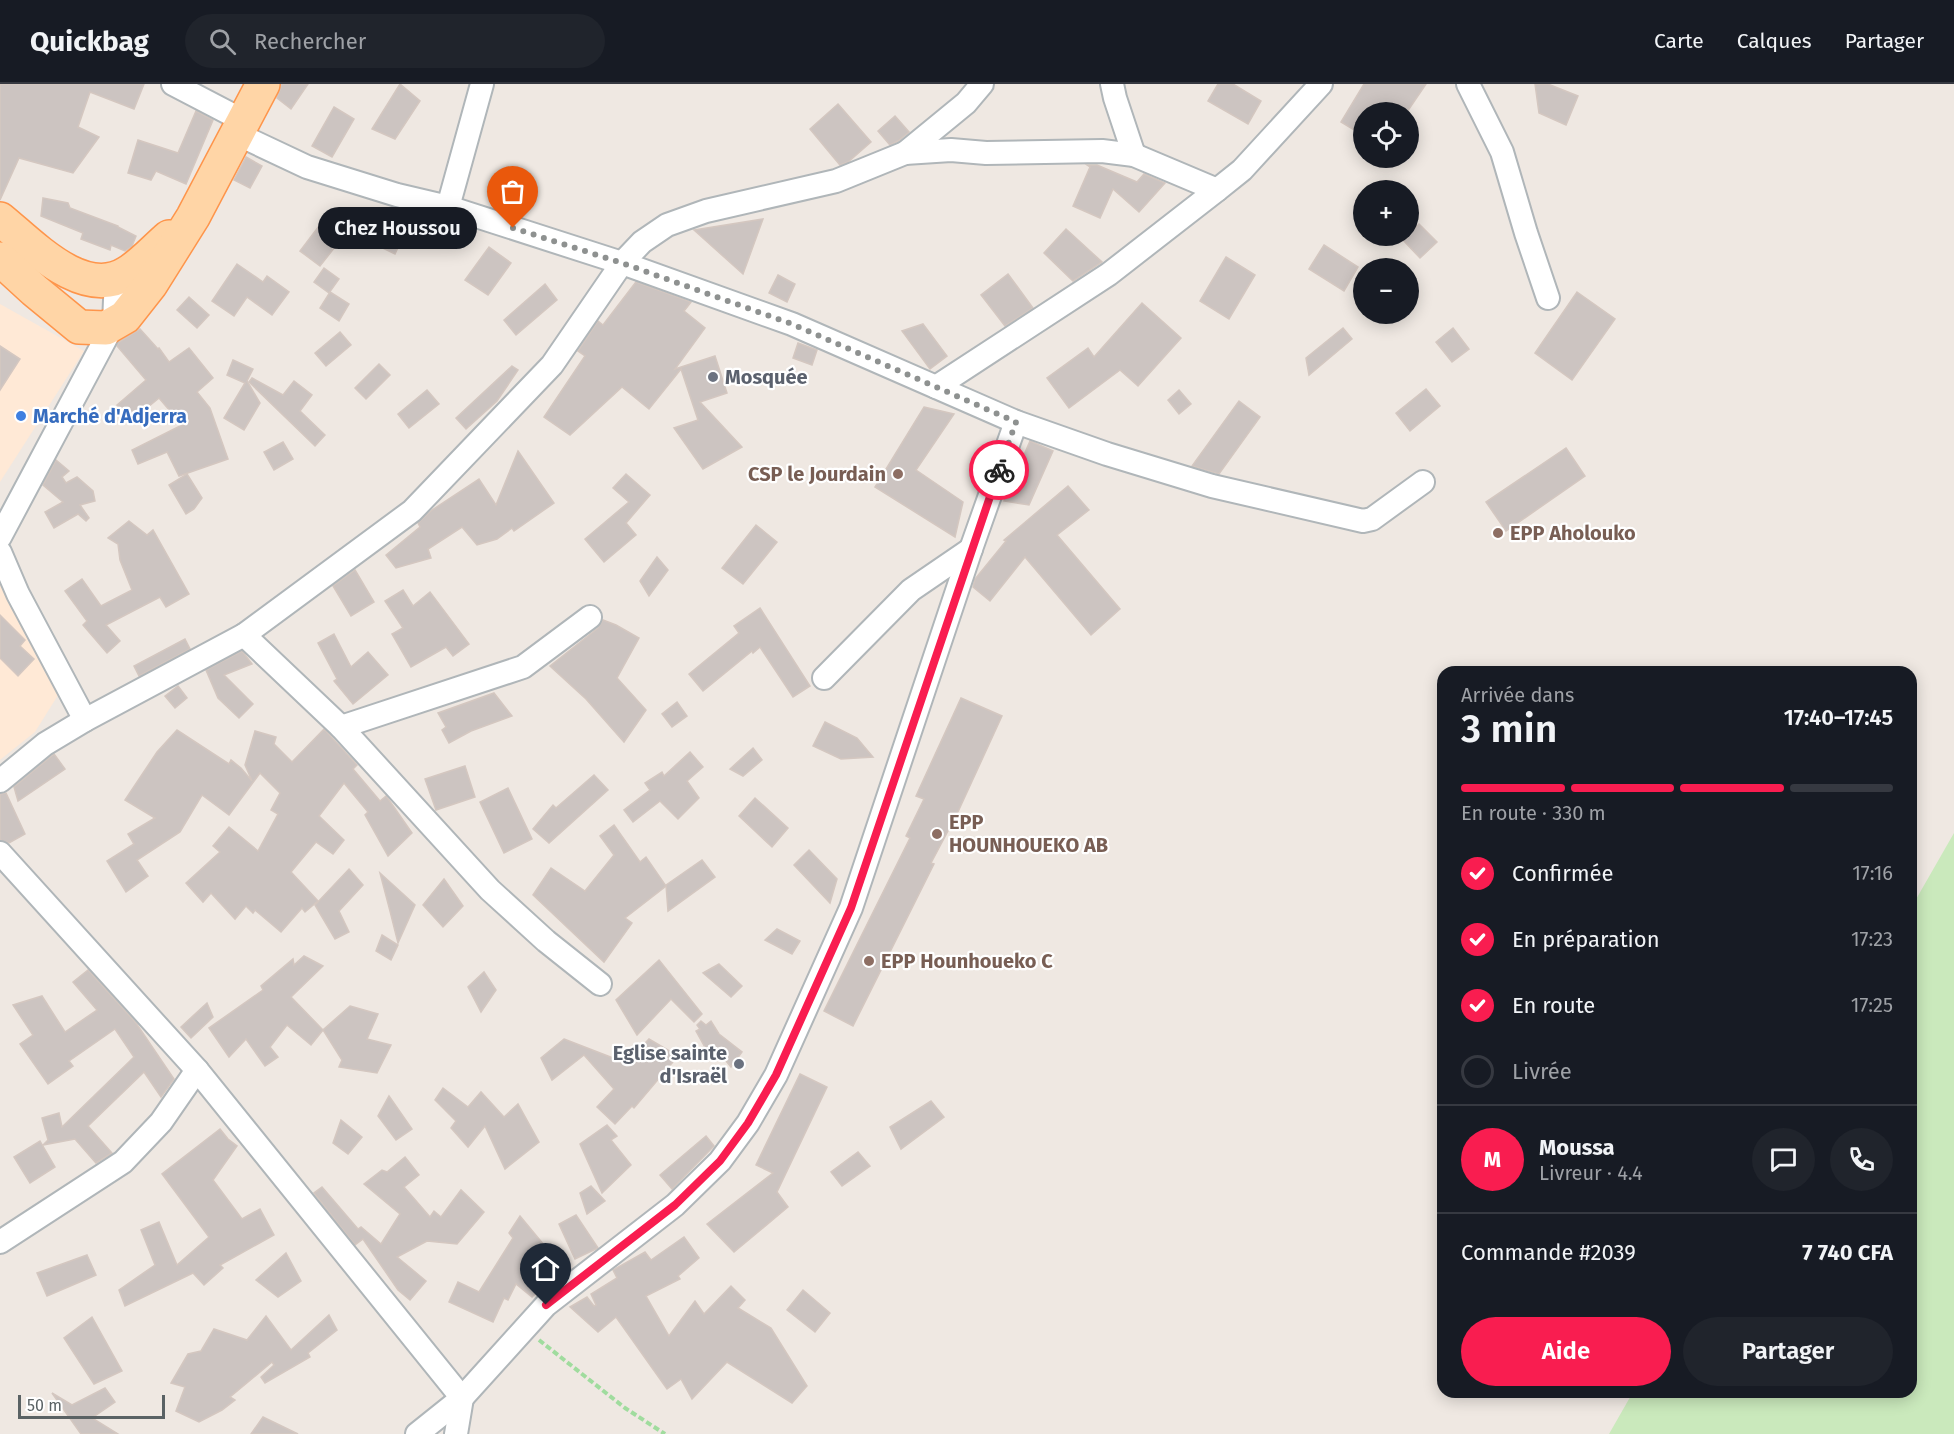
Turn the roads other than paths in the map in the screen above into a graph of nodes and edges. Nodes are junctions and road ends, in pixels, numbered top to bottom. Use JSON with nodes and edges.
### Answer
{"nodes":[{"id":1,"x":173,"y":84,"type":"edge"},
{"id":2,"x":263,"y":84,"type":"edge"},
{"id":3,"x":482,"y":84,"type":"edge"},
{"id":4,"x":982,"y":84,"type":"edge"},
{"id":5,"x":1112,"y":84,"type":"edge"},
{"id":6,"x":1321,"y":84,"type":"edge"},
{"id":7,"x":1468,"y":84,"type":"edge"},
{"id":8,"x":240,"y":128,"type":"junction"},
{"id":9,"x":905,"y":153,"type":"junction"},
{"id":10,"x":1134,"y":155,"type":"junction"},
{"id":11,"x":1217,"y":190,"type":"junction"},
{"id":12,"x":448,"y":207,"type":"junction"},
{"id":13,"x":193,"y":217,"type":"junction"},
{"id":14,"x":0,"y":219,"type":"edge"},
{"id":15,"x":0,"y":259,"type":"edge"},
{"id":16,"x":622,"y":263,"type":"junction"},
{"id":17,"x":116,"y":277,"type":"junction"},
{"id":18,"x":1548,"y":298,"type":"dead end"},
{"id":19,"x":114,"y":323,"type":"junction"},
{"id":20,"x":936,"y":387,"type":"junction"},
{"id":21,"x":1016,"y":422,"type":"junction"},
{"id":22,"x":1423,"y":482,"type":"dead end"},
{"id":23,"x":0,"y":537,"type":"edge"},
{"id":24,"x":971,"y":549,"type":"junction"},
{"id":25,"x":0,"y":552,"type":"edge"},
{"id":26,"x":590,"y":617,"type":"dead end"},
{"id":27,"x":244,"y":634,"type":"junction"},
{"id":28,"x":824,"y":678,"type":"dead end"},
{"id":29,"x":85,"y":720,"type":"junction"},
{"id":30,"x":341,"y":727,"type":"junction"},
{"id":31,"x":0,"y":781,"type":"edge"},
{"id":32,"x":0,"y":853,"type":"edge"},
{"id":33,"x":600,"y":984,"type":"dead end"},
{"id":34,"x":197,"y":1070,"type":"junction"},
{"id":35,"x":0,"y":1242,"type":"edge"},
{"id":36,"x":462,"y":1398,"type":"junction"},
{"id":37,"x":417,"y":1434,"type":"edge"},
{"id":38,"x":456,"y":1434,"type":"edge"}],
"edges":[{"from":1,"to":8,"type":"street"},
{"from":2,"to":8,"type":"main road"},
{"from":3,"to":12,"type":"street"},
{"from":4,"to":9,"type":"street"},
{"from":5,"to":10,"type":"street"},
{"from":6,"to":11,"type":"street"},
{"from":7,"to":18,"type":"street"},
{"from":8,"to":12,"type":"street"},
{"from":8,"to":13,"type":"main road"},
{"from":9,"to":10,"type":"street"},
{"from":9,"to":16,"type":"street"},
{"from":10,"to":11,"type":"street"},
{"from":11,"to":20,"type":"street"},
{"from":12,"to":16,"type":"street"},
{"from":13,"to":17,"type":"main road"},
{"from":13,"to":19,"type":"main road"},
{"from":14,"to":17,"type":"main road"},
{"from":15,"to":19,"type":"main road"},
{"from":16,"to":20,"type":"street"},
{"from":16,"to":27,"type":"street"},
{"from":17,"to":19,"type":"street"},
{"from":19,"to":23,"type":"street"},
{"from":20,"to":21,"type":"street"},
{"from":21,"to":22,"type":"street"},
{"from":21,"to":24,"type":"street"},
{"from":24,"to":28,"type":"street"},
{"from":24,"to":36,"type":"street"},
{"from":25,"to":29,"type":"street"},
{"from":26,"to":30,"type":"street"},
{"from":27,"to":29,"type":"street"},
{"from":27,"to":30,"type":"street"},
{"from":29,"to":31,"type":"street"},
{"from":30,"to":33,"type":"street"},
{"from":32,"to":34,"type":"street"},
{"from":34,"to":35,"type":"street"},
{"from":34,"to":36,"type":"street"},
{"from":36,"to":37,"type":"street"},
{"from":36,"to":38,"type":"street"}]}
